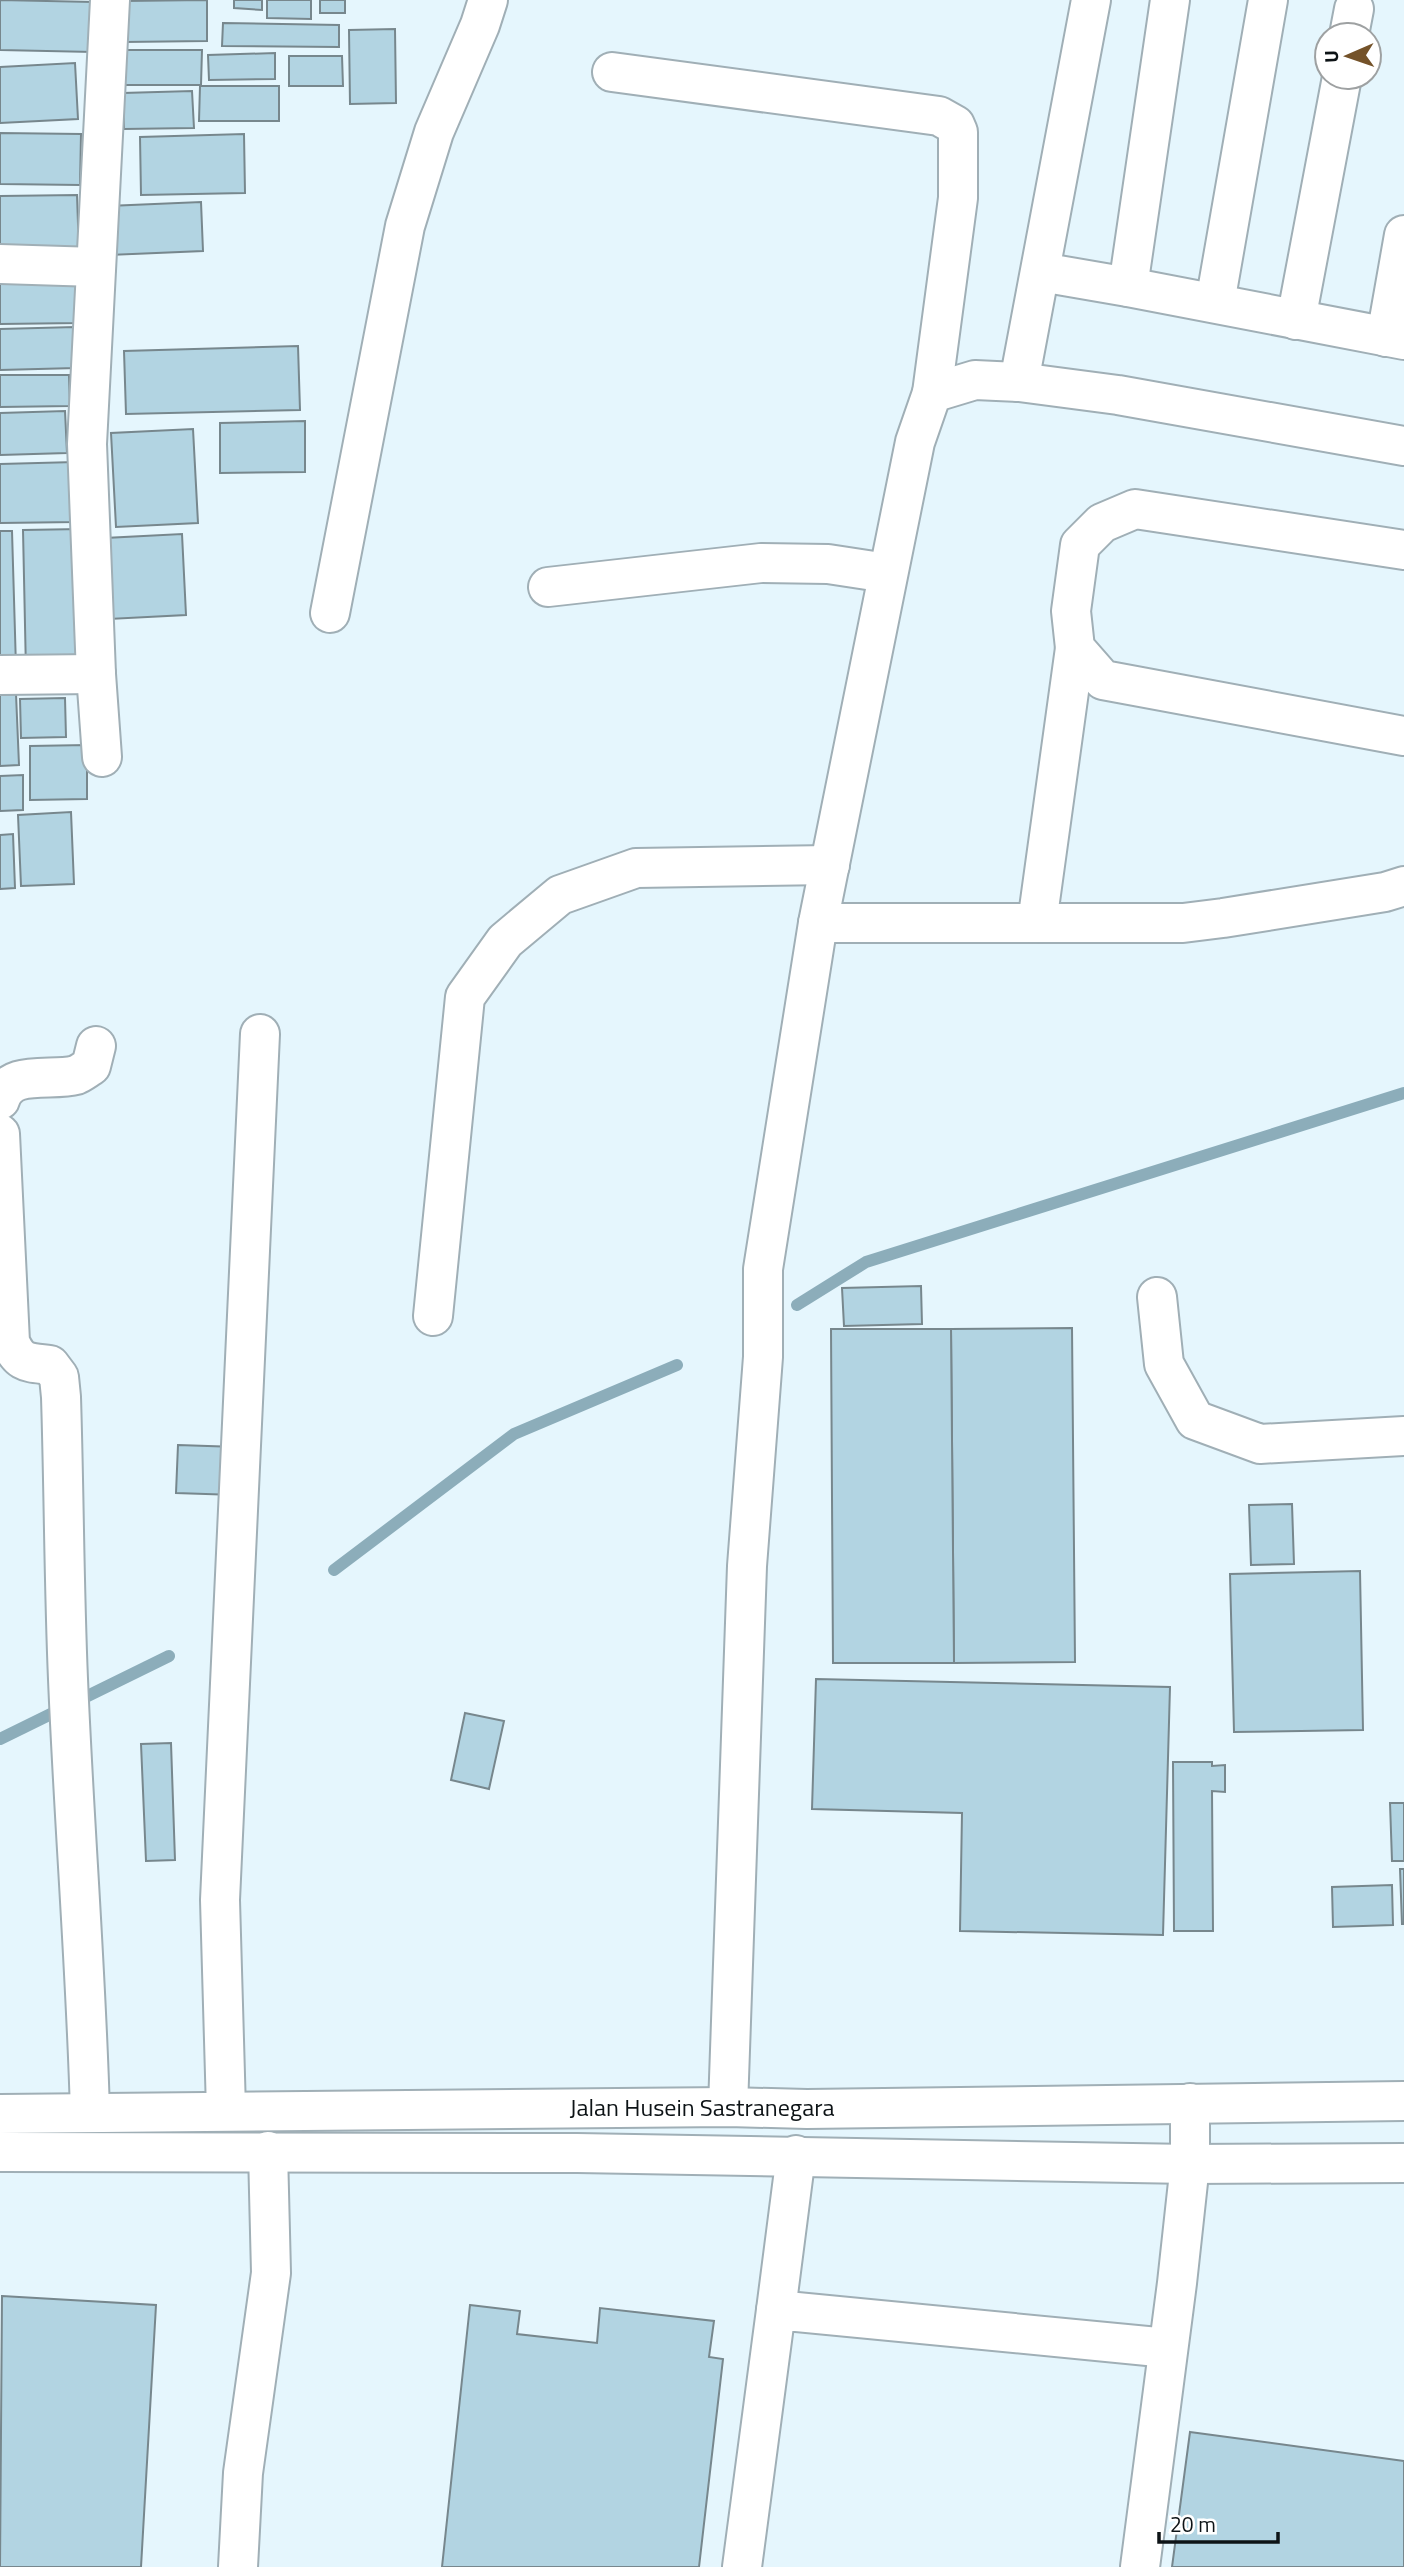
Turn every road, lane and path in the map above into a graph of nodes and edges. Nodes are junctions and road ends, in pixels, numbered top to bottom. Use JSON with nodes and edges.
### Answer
{"nodes":[{"id":1,"x":110,"y":0,"type":"edge"},
{"id":2,"x":488,"y":0,"type":"edge"},
{"id":3,"x":1091,"y":0,"type":"edge"},
{"id":4,"x":1170,"y":0,"type":"edge"},
{"id":5,"x":1268,"y":0,"type":"edge"},
{"id":6,"x":612,"y":72,"type":"dead end"},
{"id":7,"x":1339,"y":91,"type":"edge"},
{"id":8,"x":1404,"y":235,"type":"edge"},
{"id":9,"x":0,"y":264,"type":"edge"},
{"id":10,"x":96,"y":267,"type":"junction"},
{"id":11,"x":1041,"y":272,"type":"junction"},
{"id":12,"x":1128,"y":286,"type":"junction"},
{"id":13,"x":1215,"y":303,"type":"junction"},
{"id":14,"x":1296,"y":320,"type":"junction"},
{"id":15,"x":1395,"y":339,"type":"edge"},
{"id":16,"x":1020,"y":383,"type":"junction"},
{"id":17,"x":932,"y":394,"type":"junction"},
{"id":18,"x":1404,"y":446,"type":"edge"},
{"id":19,"x":1404,"y":550,"type":"edge"},
{"id":20,"x":887,"y":573,"type":"junction"},
{"id":21,"x":548,"y":587,"type":"dead end"},
{"id":22,"x":330,"y":613,"type":"dead end"},
{"id":23,"x":1075,"y":648,"type":"junction"},
{"id":24,"x":96,"y":674,"type":"junction"},
{"id":25,"x":0,"y":675,"type":"edge"},
{"id":26,"x":1404,"y":736,"type":"edge"},
{"id":27,"x":102,"y":757,"type":"dead end"},
{"id":28,"x":830,"y":864,"type":"junction"},
{"id":29,"x":1404,"y":886,"type":"edge"},
{"id":30,"x":818,"y":923,"type":"junction"},
{"id":31,"x":1037,"y":923,"type":"junction"},
{"id":32,"x":260,"y":1034,"type":"dead end"},
{"id":33,"x":96,"y":1046,"type":"dead end"},
{"id":34,"x":0,"y":1100,"type":"edge"},
{"id":35,"x":0,"y":1134,"type":"edge"},
{"id":36,"x":1157,"y":1297,"type":"dead end"},
{"id":37,"x":433,"y":1316,"type":"dead end"},
{"id":38,"x":1404,"y":1436,"type":"edge"},
{"id":39,"x":1404,"y":2101,"type":"edge"},
{"id":40,"x":1189,"y":2103,"type":"junction"},
{"id":41,"x":728,"y":2107,"type":"junction"},
{"id":42,"x":226,"y":2110,"type":"junction"},
{"id":43,"x":90,"y":2113,"type":"junction"},
{"id":44,"x":0,"y":2114,"type":"edge"},
{"id":45,"x":268,"y":2151,"type":"junction"},
{"id":46,"x":0,"y":2152,"type":"edge"},
{"id":47,"x":796,"y":2155,"type":"junction"},
{"id":48,"x":1404,"y":2163,"type":"edge"},
{"id":49,"x":1190,"y":2164,"type":"junction"},
{"id":50,"x":776,"y":2310,"type":"junction"},
{"id":51,"x":1168,"y":2348,"type":"junction"},
{"id":52,"x":238,"y":2567,"type":"edge"},
{"id":53,"x":741,"y":2567,"type":"edge"},
{"id":54,"x":1140,"y":2567,"type":"edge"}],
"edges":[{"from":1,"to":10,"type":"main road"},
{"from":2,"to":22,"type":"main road"},
{"from":3,"to":11,"type":"main road"},
{"from":4,"to":12,"type":"main road"},
{"from":5,"to":13,"type":"main road"},
{"from":6,"to":17,"type":"main road"},
{"from":7,"to":14,"type":"main road"},
{"from":8,"to":15,"type":"main road"},
{"from":9,"to":10,"type":"main road"},
{"from":10,"to":24,"type":"main road"},
{"from":11,"to":12,"type":"main road"},
{"from":11,"to":16,"type":"main road"},
{"from":12,"to":13,"type":"main road"},
{"from":13,"to":14,"type":"main road"},
{"from":14,"to":15,"type":"main road"},
{"from":16,"to":17,"type":"main road"},
{"from":16,"to":18,"type":"main road"},
{"from":17,"to":20,"type":"main road"},
{"from":19,"to":23,"type":"main road"},
{"from":20,"to":21,"type":"main road"},
{"from":20,"to":28,"type":"main road"},
{"from":23,"to":26,"type":"main road"},
{"from":23,"to":31,"type":"main road"},
{"from":24,"to":25,"type":"main road"},
{"from":24,"to":27,"type":"main road"},
{"from":28,"to":30,"type":"main road"},
{"from":28,"to":37,"type":"main road"},
{"from":29,"to":31,"type":"main road"},
{"from":30,"to":31,"type":"main road"},
{"from":30,"to":41,"type":"main road"},
{"from":32,"to":42,"type":"main road"},
{"from":33,"to":34,"type":"main road"},
{"from":35,"to":43,"type":"main road"},
{"from":36,"to":38,"type":"main road"},
{"from":39,"to":40,"type":"main road","name":"Jalan Husein Sastranegara"},
{"from":40,"to":41,"type":"main road","name":"Jalan Husein Sastranegara"},
{"from":40,"to":49,"type":"main road"},
{"from":41,"to":42,"type":"main road","name":"Jalan Husein Sastranegara"},
{"from":42,"to":43,"type":"main road","name":"Jalan Husein Sastranegara"},
{"from":43,"to":44,"type":"main road","name":"Jalan Husein Sastranegara"},
{"from":45,"to":46,"type":"main road","name":"Jalan Husein Sastranegara"},
{"from":45,"to":47,"type":"main road","name":"Jalan Husein Sastranegara"},
{"from":45,"to":52,"type":"main road"},
{"from":47,"to":49,"type":"main road","name":"Jalan Husein Sastranegara"},
{"from":47,"to":50,"type":"main road"},
{"from":48,"to":49,"type":"main road","name":"Jalan Husein Sastranegara"},
{"from":49,"to":51,"type":"main road"},
{"from":50,"to":51,"type":"main road"},
{"from":50,"to":53,"type":"main road"},
{"from":51,"to":54,"type":"main road"}]}
